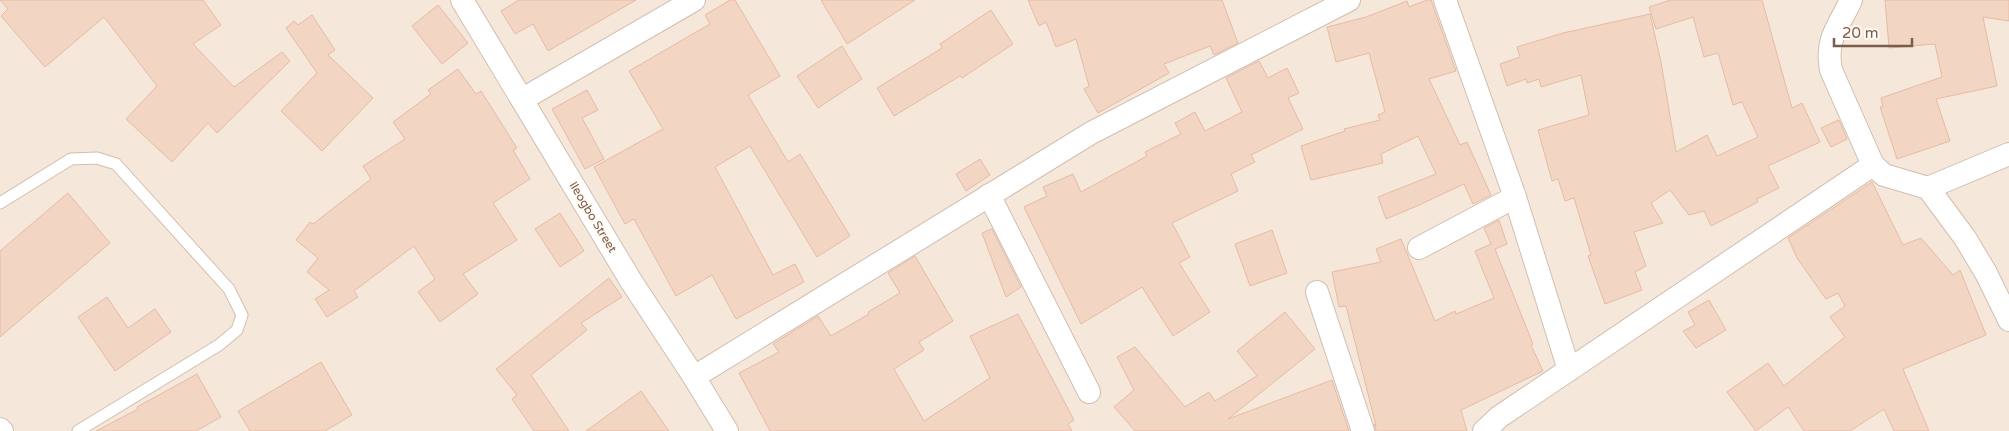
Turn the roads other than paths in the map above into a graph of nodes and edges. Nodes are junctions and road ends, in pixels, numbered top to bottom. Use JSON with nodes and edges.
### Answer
{"nodes":[{"id":1,"x":462,"y":0,"type":"edge"},
{"id":2,"x":694,"y":0,"type":"edge"},
{"id":3,"x":1349,"y":0,"type":"edge"},
{"id":4,"x":1445,"y":0,"type":"edge"},
{"id":5,"x":1851,"y":0,"type":"edge"},
{"id":6,"x":523,"y":99,"type":"junction"},
{"id":7,"x":2009,"y":154,"type":"edge"},
{"id":8,"x":1873,"y":165,"type":"junction"},
{"id":9,"x":1928,"y":188,"type":"junction"},
{"id":10,"x":989,"y":195,"type":"junction"},
{"id":11,"x":1515,"y":197,"type":"junction"},
{"id":12,"x":0,"y":202,"type":"edge"},
{"id":13,"x":1419,"y":248,"type":"dead end"},
{"id":14,"x":1317,"y":292,"type":"dead end"},
{"id":15,"x":2009,"y":320,"type":"edge"},
{"id":16,"x":1569,"y":370,"type":"junction"},
{"id":17,"x":694,"y":376,"type":"junction"},
{"id":18,"x":1089,"y":392,"type":"dead end"},
{"id":19,"x":78,"y":431,"type":"edge"},
{"id":20,"x":727,"y":431,"type":"edge"},
{"id":21,"x":1362,"y":431,"type":"edge"},
{"id":22,"x":1484,"y":431,"type":"edge"}],
"edges":[{"from":1,"to":6,"type":"street","name":"Ileogbo Street"},
{"from":2,"to":6,"type":"street"},
{"from":3,"to":10,"type":"street"},
{"from":4,"to":11,"type":"street"},
{"from":5,"to":8,"type":"street"},
{"from":6,"to":17,"type":"street","name":"Ileogbo Street"},
{"from":7,"to":9,"type":"street"},
{"from":8,"to":9,"type":"street"},
{"from":8,"to":16,"type":"street"},
{"from":9,"to":15,"type":"street"},
{"from":10,"to":17,"type":"street"},
{"from":10,"to":18,"type":"street"},
{"from":11,"to":13,"type":"street"},
{"from":11,"to":16,"type":"street"},
{"from":12,"to":19,"type":"lane"},
{"from":14,"to":21,"type":"street"},
{"from":16,"to":22,"type":"street"},
{"from":17,"to":20,"type":"street","name":"Ileogbo Street"}]}
